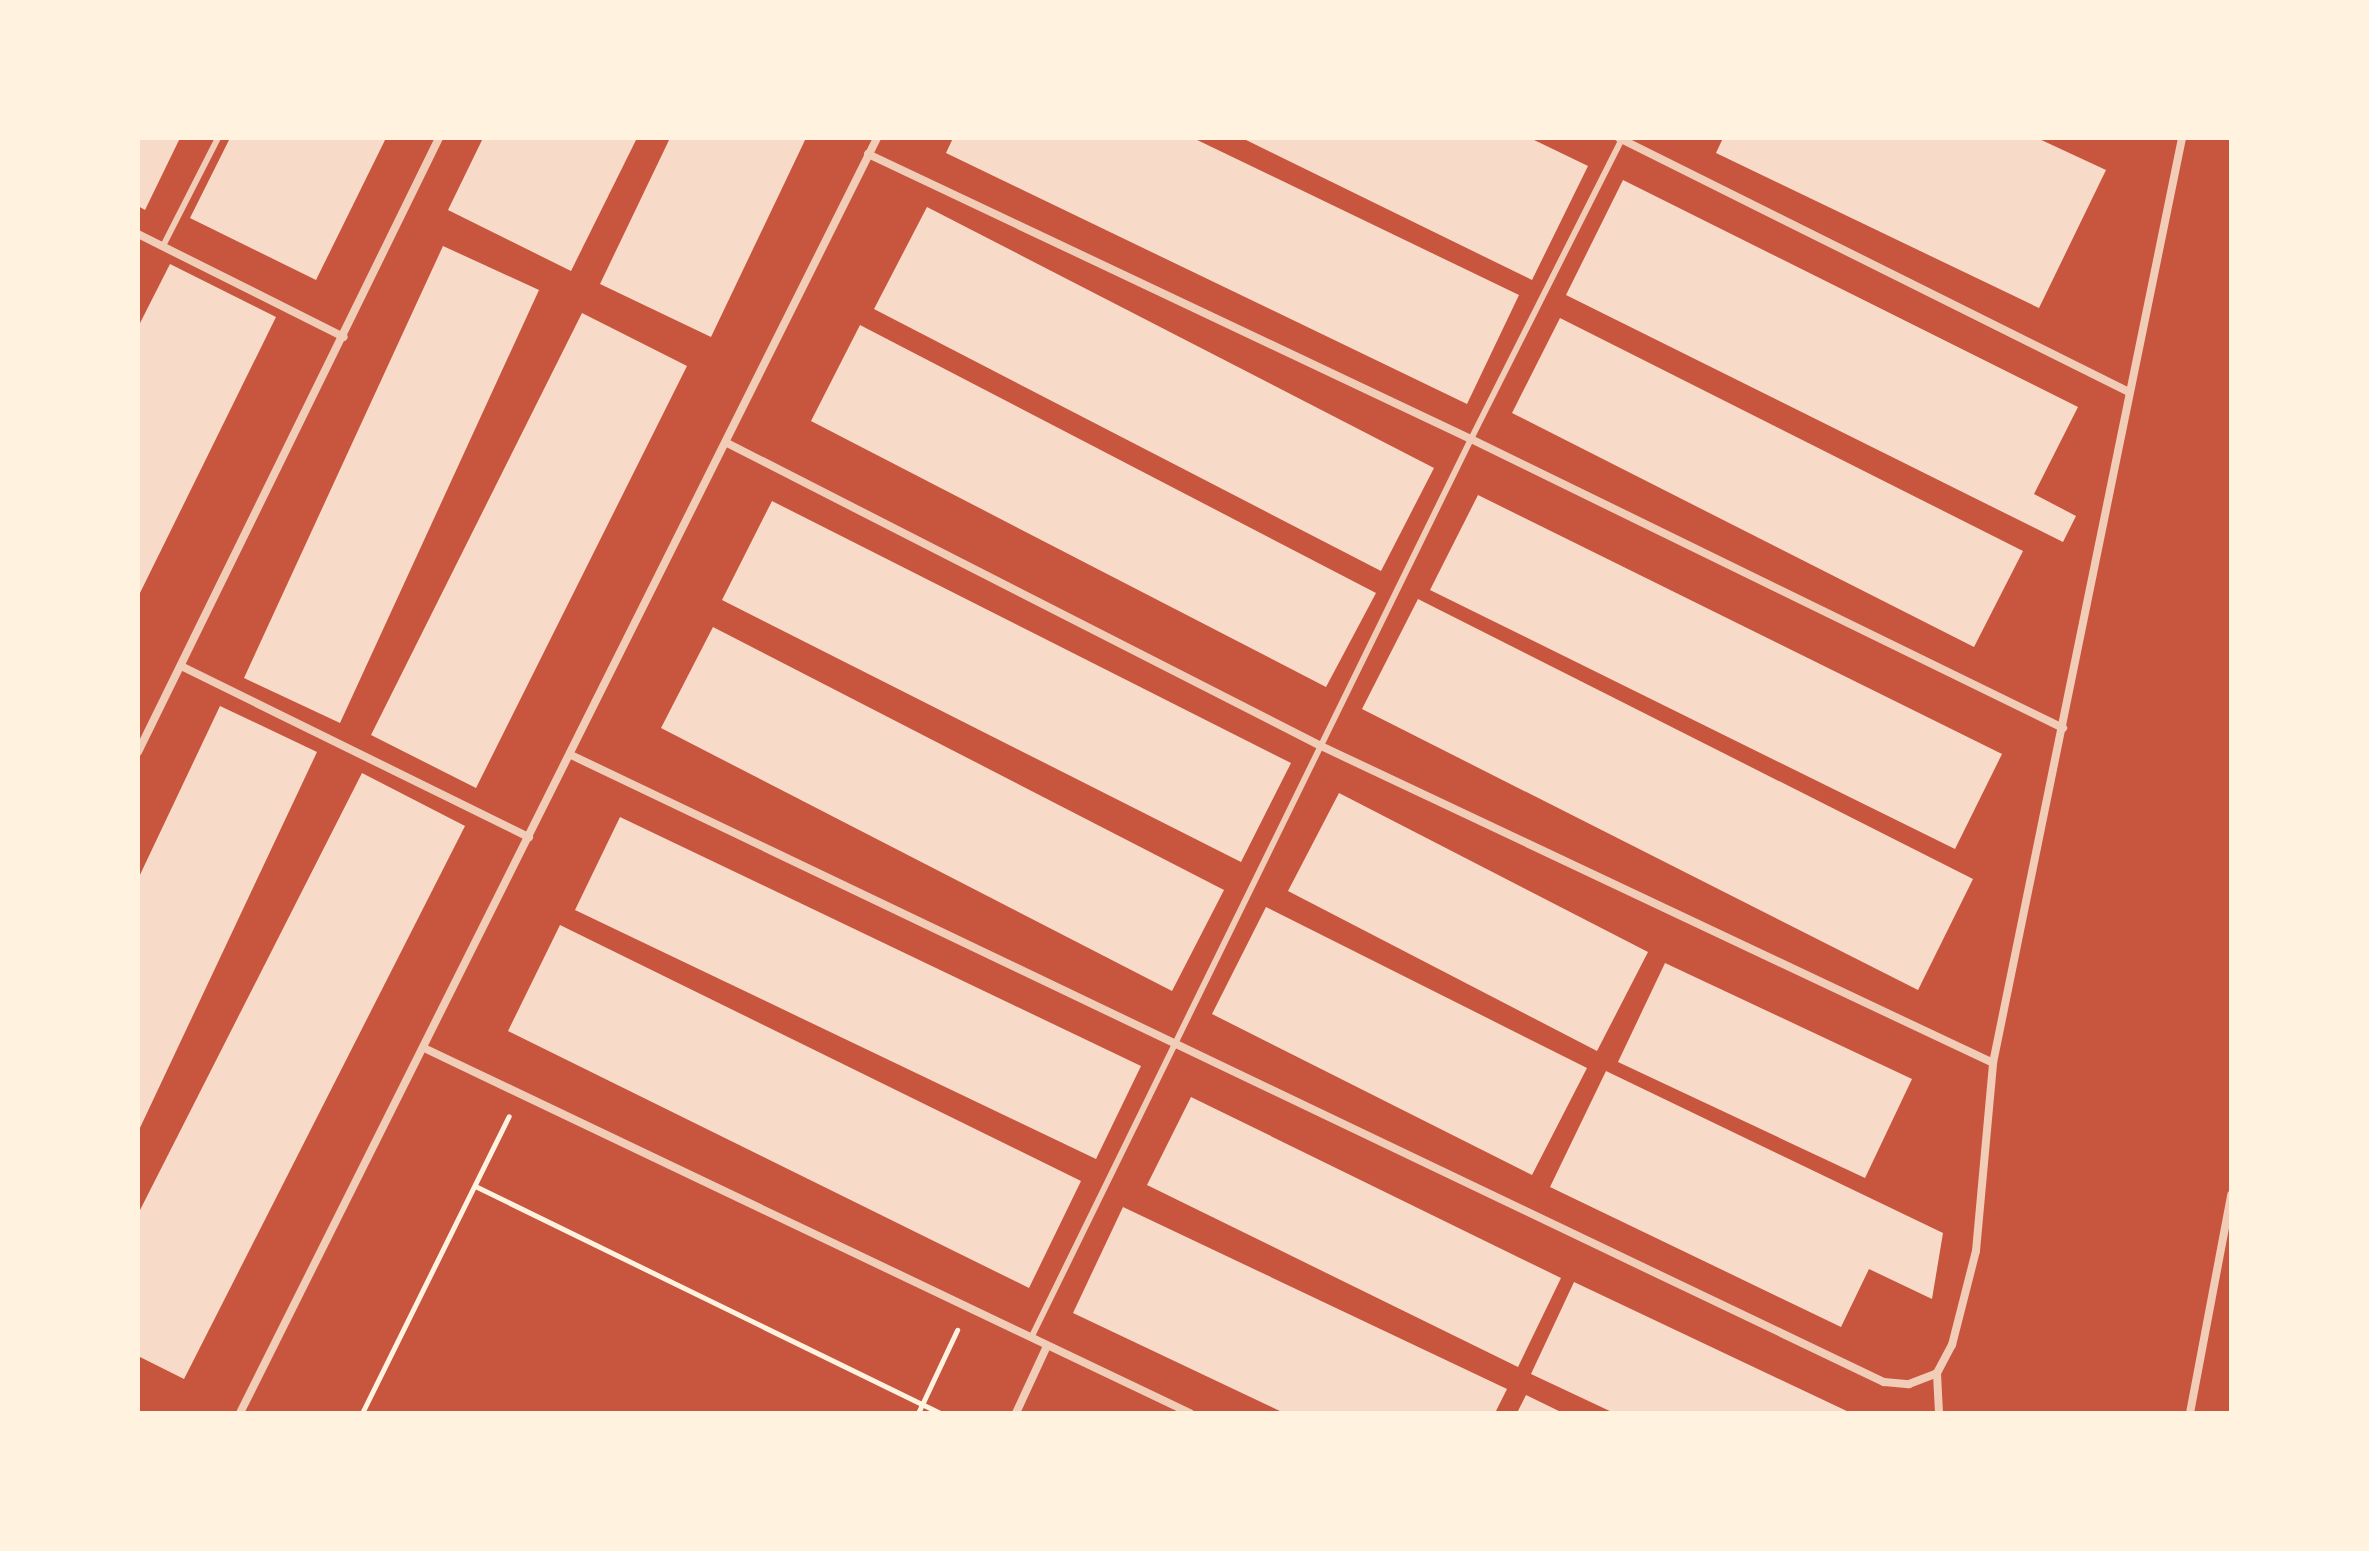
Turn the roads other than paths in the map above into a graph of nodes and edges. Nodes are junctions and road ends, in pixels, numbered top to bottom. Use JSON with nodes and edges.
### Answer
{"nodes":[{"id":1,"x":218,"y":138,"type":"edge"},
{"id":2,"x":439,"y":138,"type":"edge"},
{"id":3,"x":877,"y":138,"type":"edge"},
{"id":4,"x":2182,"y":138,"type":"edge"},
{"id":5,"x":1620,"y":139,"type":"edge"},
{"id":6,"x":868,"y":154,"type":"junction"},
{"id":7,"x":138,"y":234,"type":"edge"},
{"id":8,"x":163,"y":246,"type":"junction"},
{"id":9,"x":344,"y":337,"type":"junction"},
{"id":10,"x":2129,"y":392,"type":"junction"},
{"id":11,"x":1471,"y":439,"type":"junction"},
{"id":12,"x":727,"y":443,"type":"junction"},
{"id":13,"x":181,"y":666,"type":"junction"},
{"id":14,"x":2063,"y":728,"type":"junction"},
{"id":15,"x":1321,"y":746,"type":"junction"},
{"id":16,"x":138,"y":752,"type":"edge"},
{"id":17,"x":571,"y":755,"type":"junction"},
{"id":18,"x":529,"y":837,"type":"junction"},
{"id":19,"x":1178,"y":1043,"type":"junction"},
{"id":20,"x":424,"y":1048,"type":"junction"},
{"id":21,"x":1993,"y":1063,"type":"junction"},
{"id":22,"x":2231,"y":1195,"type":"edge"},
{"id":23,"x":1031,"y":1338,"type":"junction"},
{"id":24,"x":1047,"y":1346,"type":"junction"},
{"id":25,"x":1937,"y":1373,"type":"junction"},
{"id":26,"x":240,"y":1413,"type":"edge"},
{"id":27,"x":1016,"y":1413,"type":"edge"},
{"id":28,"x":1190,"y":1413,"type":"edge"},
{"id":29,"x":1939,"y":1413,"type":"edge"},
{"id":30,"x":2190,"y":1413,"type":"edge"}],
"edges":[{"from":1,"to":8,"type":"lane"},
{"from":2,"to":9,"type":"street"},
{"from":3,"to":6,"type":"street"},
{"from":4,"to":10,"type":"street"},
{"from":5,"to":10,"type":"street"},
{"from":5,"to":11,"type":"lane"},
{"from":6,"to":11,"type":"street"},
{"from":6,"to":12,"type":"street"},
{"from":7,"to":8,"type":"street"},
{"from":8,"to":9,"type":"street"},
{"from":9,"to":13,"type":"street"},
{"from":10,"to":14,"type":"street"},
{"from":11,"to":14,"type":"street"},
{"from":11,"to":15,"type":"lane"},
{"from":12,"to":15,"type":"street"},
{"from":12,"to":17,"type":"street"},
{"from":13,"to":16,"type":"street"},
{"from":13,"to":18,"type":"street"},
{"from":14,"to":21,"type":"street"},
{"from":15,"to":19,"type":"lane"},
{"from":15,"to":21,"type":"street"},
{"from":17,"to":18,"type":"street"},
{"from":17,"to":19,"type":"street"},
{"from":18,"to":20,"type":"street"},
{"from":19,"to":23,"type":"lane"},
{"from":19,"to":25,"type":"street"},
{"from":20,"to":23,"type":"street"},
{"from":20,"to":26,"type":"street"},
{"from":21,"to":25,"type":"street"},
{"from":22,"to":30,"type":"street"},
{"from":23,"to":24,"type":"street"},
{"from":24,"to":27,"type":"street"},
{"from":24,"to":28,"type":"street"},
{"from":25,"to":29,"type":"street"}]}
